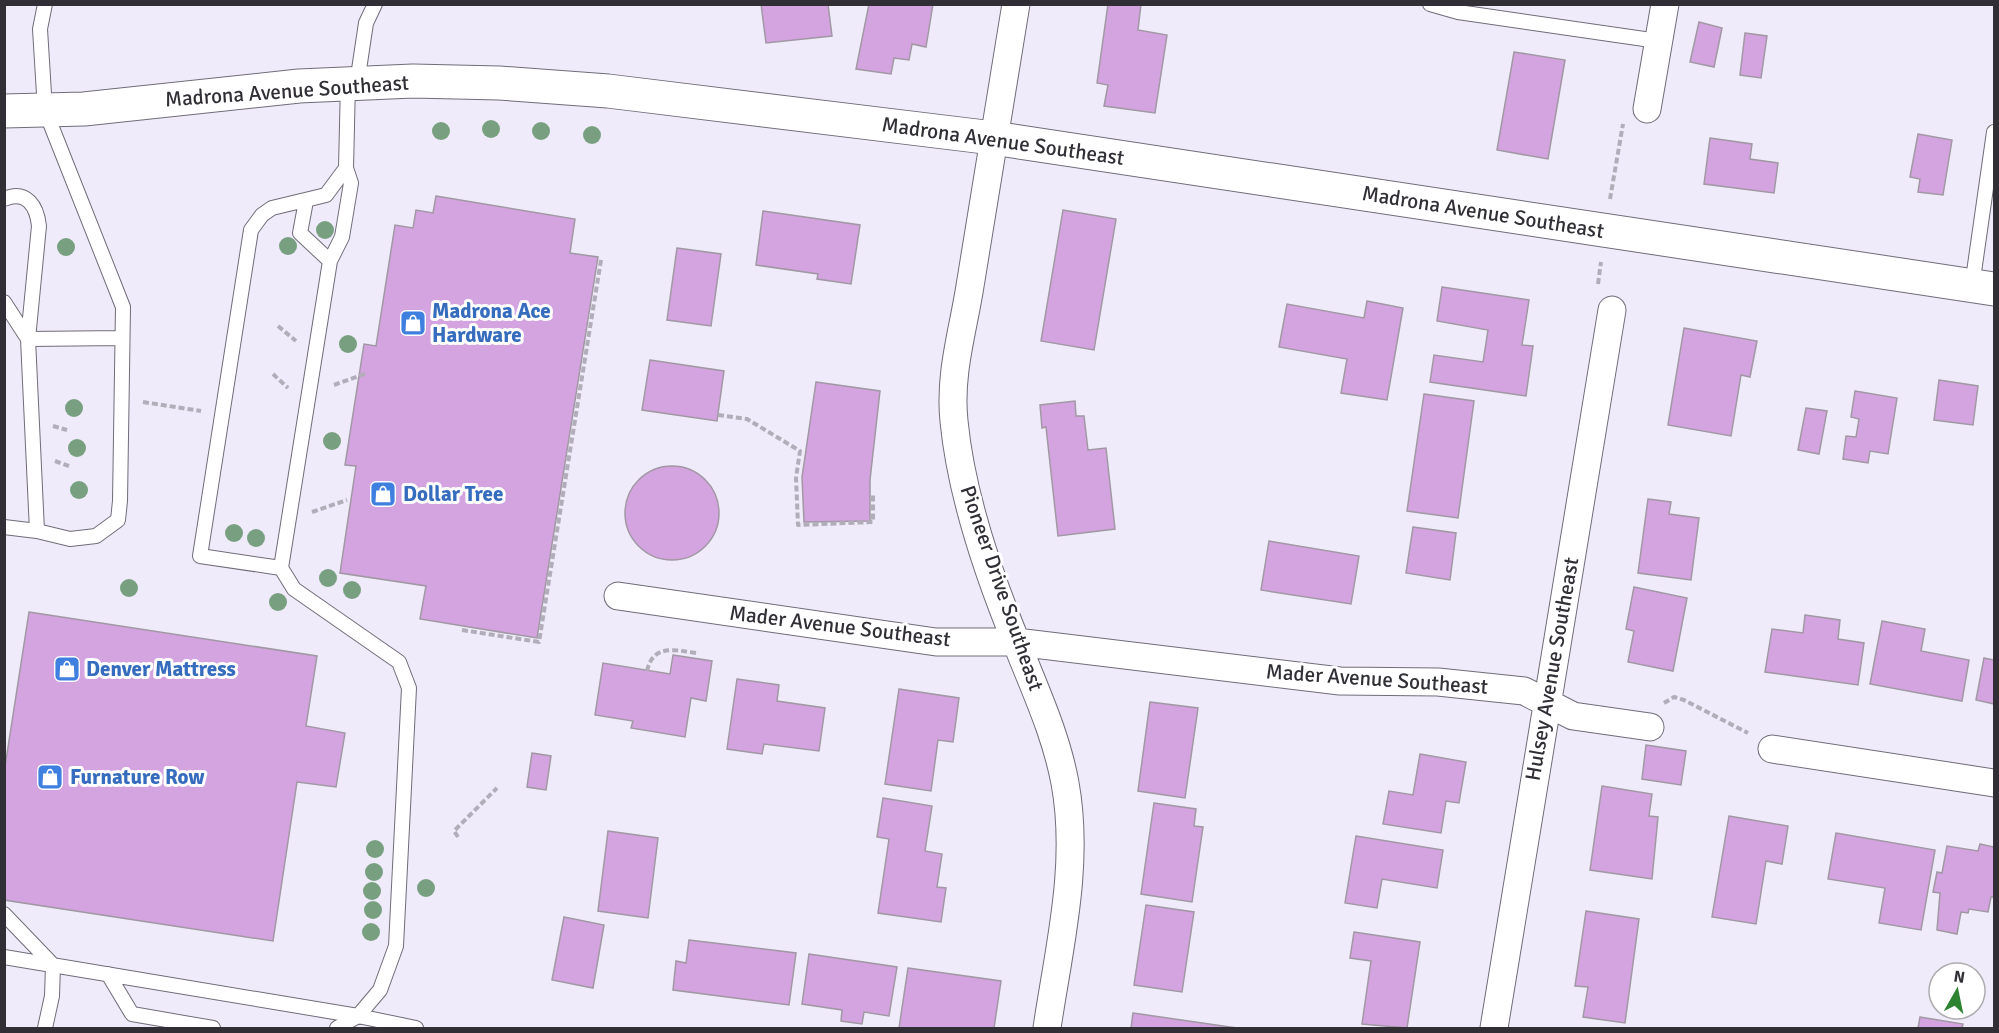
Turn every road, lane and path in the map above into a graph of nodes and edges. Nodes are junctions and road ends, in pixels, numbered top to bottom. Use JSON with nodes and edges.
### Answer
{"nodes":[{"id":1,"x":45,"y":4,"type":"edge"},
{"id":2,"x":375,"y":4,"type":"edge"},
{"id":3,"x":1016,"y":4,"type":"edge"},
{"id":4,"x":1430,"y":4,"type":"edge"},
{"id":5,"x":1665,"y":4,"type":"edge"},
{"id":6,"x":1658,"y":42,"type":"junction"},
{"id":7,"x":353,"y":83,"type":"junction"},
{"id":8,"x":1647,"y":109,"type":"dead end"},
{"id":9,"x":45,"y":110,"type":"junction"},
{"id":10,"x":4,"y":111,"type":"edge"},
{"id":11,"x":1995,"y":132,"type":"edge"},
{"id":12,"x":993,"y":138,"type":"junction"},
{"id":13,"x":1618,"y":153,"type":"dead end"},
{"id":14,"x":346,"y":168,"type":"junction"},
{"id":15,"x":4,"y":199,"type":"edge"},
{"id":16,"x":306,"y":201,"type":"junction"},
{"id":17,"x":1609,"y":206,"type":"dead end"},
{"id":18,"x":1603,"y":252,"type":"dead end"},
{"id":19,"x":601,"y":260,"type":"dead end"},
{"id":20,"x":330,"y":261,"type":"junction"},
{"id":21,"x":1983,"y":288,"type":"edge"},
{"id":22,"x":1605,"y":299,"type":"joint"},
{"id":23,"x":4,"y":302,"type":"edge"},
{"id":24,"x":278,"y":326,"type":"dead end"},
{"id":25,"x":122,"y":338,"type":"junction"},
{"id":26,"x":28,"y":339,"type":"junction"},
{"id":27,"x":298,"y":343,"type":"dead end"},
{"id":28,"x":367,"y":373,"type":"dead end"},
{"id":29,"x":144,"y":393,"type":"dead end"},
{"id":30,"x":308,"y":394,"type":"junction"},
{"id":31,"x":177,"y":407,"type":"dead end"},
{"id":32,"x":718,"y":415,"type":"dead end"},
{"id":33,"x":873,"y":493,"type":"dead end"},
{"id":34,"x":346,"y":500,"type":"dead end"},
{"id":35,"x":288,"y":520,"type":"junction"},
{"id":36,"x":4,"y":527,"type":"edge"},
{"id":37,"x":38,"y":531,"type":"junction"},
{"id":38,"x":281,"y":568,"type":"junction"},
{"id":39,"x":618,"y":596,"type":"dead end"},
{"id":40,"x":462,"y":630,"type":"dead end"},
{"id":41,"x":1016,"y":642,"type":"junction"},
{"id":42,"x":696,"y":653,"type":"dead end"},
{"id":43,"x":646,"y":671,"type":"dead end"},
{"id":44,"x":1546,"y":701,"type":"junction"},
{"id":45,"x":1650,"y":727,"type":"joint"},
{"id":46,"x":1772,"y":749,"type":"joint"},
{"id":47,"x":1995,"y":783,"type":"edge"},
{"id":48,"x":497,"y":788,"type":"dead end"},
{"id":49,"x":458,"y":837,"type":"dead end"},
{"id":50,"x":4,"y":914,"type":"edge"},
{"id":51,"x":4,"y":957,"type":"edge"},
{"id":52,"x":53,"y":965,"type":"junction"},
{"id":53,"x":108,"y":974,"type":"junction"},
{"id":54,"x":358,"y":1016,"type":"junction"},
{"id":55,"x":45,"y":1029,"type":"edge"},
{"id":56,"x":213,"y":1029,"type":"edge"},
{"id":57,"x":338,"y":1029,"type":"edge"},
{"id":58,"x":416,"y":1029,"type":"edge"},
{"id":59,"x":1047,"y":1029,"type":"edge"},
{"id":60,"x":1494,"y":1029,"type":"edge"}],
"edges":[{"from":1,"to":9,"type":"lane"},
{"from":2,"to":7,"type":"lane"},
{"from":3,"to":12,"type":"street","name":"Pioneer Drive Southeast"},
{"from":4,"to":6,"type":"lane"},
{"from":5,"to":6,"type":"street"},
{"from":6,"to":8,"type":"street"},
{"from":7,"to":9,"type":"main road","name":"Madrona Avenue Southeast"},
{"from":7,"to":12,"type":"main road","name":"Madrona Avenue Southeast"},
{"from":7,"to":14,"type":"lane"},
{"from":9,"to":10,"type":"main road","name":"Madrona Avenue Southeast"},
{"from":9,"to":25,"type":"lane"},
{"from":11,"to":21,"type":"lane"},
{"from":12,"to":21,"type":"main road","name":"Madrona Avenue Southeast"},
{"from":12,"to":41,"type":"street","name":"Pioneer Drive Southeast"},
{"from":13,"to":17,"type":"path"},
{"from":14,"to":16,"type":"lane"},
{"from":14,"to":20,"type":"lane"},
{"from":15,"to":26,"type":"lane"},
{"from":16,"to":20,"type":"lane"},
{"from":16,"to":38,"type":"lane"},
{"from":18,"to":22,"type":"path"},
{"from":19,"to":40,"type":"path"},
{"from":20,"to":30,"type":"lane"},
{"from":22,"to":44,"type":"street","name":"Hulsey Avenue Southeast"},
{"from":23,"to":26,"type":"lane"},
{"from":24,"to":27,"type":"path"},
{"from":25,"to":26,"type":"lane"},
{"from":25,"to":37,"type":"lane"},
{"from":26,"to":37,"type":"lane"},
{"from":28,"to":30,"type":"path"},
{"from":29,"to":31,"type":"path"},
{"from":30,"to":35,"type":"lane"},
{"from":32,"to":33,"type":"path"},
{"from":34,"to":35,"type":"path"},
{"from":35,"to":38,"type":"lane"},
{"from":36,"to":37,"type":"lane"},
{"from":38,"to":54,"type":"lane"},
{"from":39,"to":41,"type":"street","name":"Mader Avenue Southeast"},
{"from":41,"to":44,"type":"street","name":"Mader Avenue Southeast"},
{"from":41,"to":59,"type":"street","name":"Pioneer Drive Southeast"},
{"from":42,"to":43,"type":"path"},
{"from":44,"to":45,"type":"street","name":"Mader Avenue Southeast"},
{"from":44,"to":60,"type":"street","name":"Hulsey Avenue Southeast"},
{"from":45,"to":46,"type":"path"},
{"from":46,"to":47,"type":"street"},
{"from":48,"to":49,"type":"path"},
{"from":50,"to":52,"type":"lane"},
{"from":51,"to":52,"type":"lane"},
{"from":52,"to":53,"type":"lane"},
{"from":52,"to":55,"type":"lane"},
{"from":53,"to":54,"type":"lane"},
{"from":53,"to":56,"type":"lane"},
{"from":54,"to":57,"type":"lane"},
{"from":54,"to":58,"type":"lane"}]}
